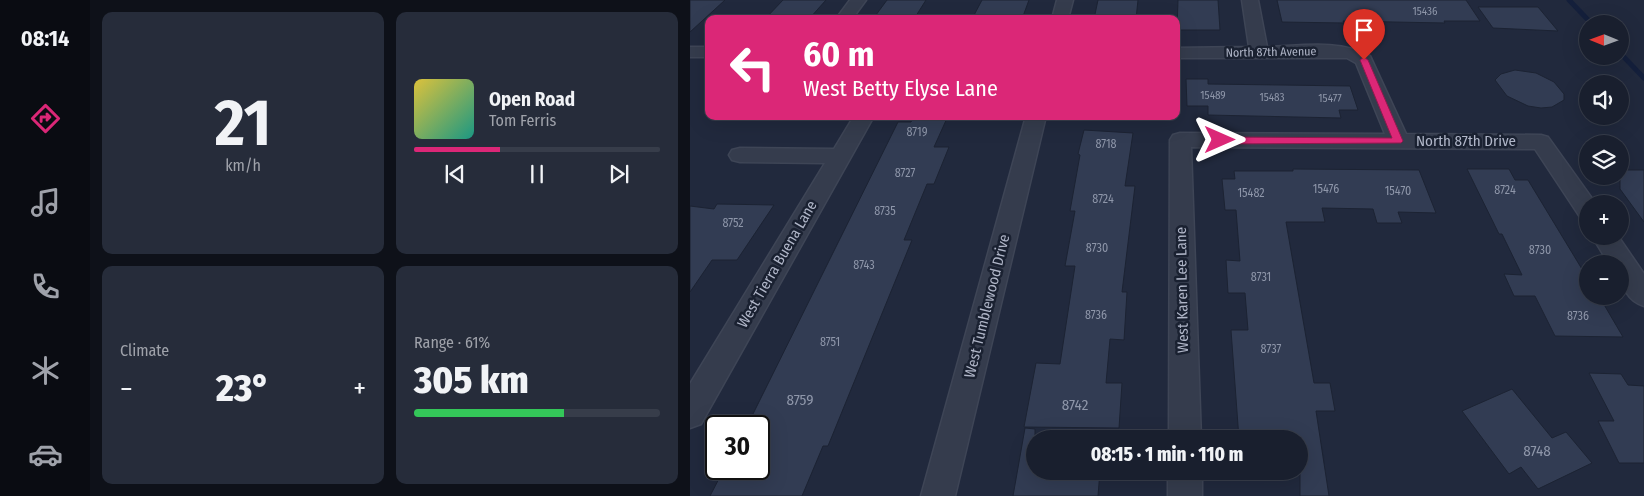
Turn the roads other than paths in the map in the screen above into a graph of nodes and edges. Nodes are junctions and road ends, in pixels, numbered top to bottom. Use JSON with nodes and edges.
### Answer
{"nodes":[{"id":1,"x":858,"y":0,"type":"edge"},
{"id":2,"x":1065,"y":0,"type":"edge"},
{"id":3,"x":1250,"y":0,"type":"edge"},
{"id":4,"x":847,"y":15,"type":"edge"},
{"id":5,"x":1061,"y":15,"type":"edge"},
{"id":6,"x":690,"y":52,"type":"edge"},
{"id":7,"x":705,"y":52,"type":"edge"},
{"id":8,"x":1180,"y":52,"type":"edge"},
{"id":9,"x":1259,"y":52,"type":"junction"},
{"id":10,"x":862,"y":120,"type":"edge"},
{"id":11,"x":1035,"y":120,"type":"edge"},
{"id":12,"x":1180,"y":140,"type":"joint"},
{"id":13,"x":1398,"y":141,"type":"junction"},
{"id":14,"x":740,"y":155,"type":"dead end"},
{"id":15,"x":840,"y":156,"type":"junction"},
{"id":16,"x":1579,"y":198,"type":"edge"},
{"id":17,"x":1610,"y":245,"type":"edge"},
{"id":18,"x":1644,"y":295,"type":"edge"},
{"id":19,"x":690,"y":413,"type":"edge"},
{"id":20,"x":1185,"y":430,"type":"edge"},
{"id":21,"x":1185,"y":480,"type":"edge"},
{"id":22,"x":938,"y":496,"type":"edge"},
{"id":23,"x":1185,"y":496,"type":"edge"}],
"edges":[{"from":1,"to":4,"type":"street"},
{"from":2,"to":5,"type":"street"},
{"from":3,"to":9,"type":"street"},
{"from":6,"to":7,"type":"street"},
{"from":8,"to":9,"type":"street","name":"North 87th Avenue"},
{"from":9,"to":13,"type":"street","name":"North 87th Avenue"},
{"from":10,"to":15,"type":"street","name":"West Tierra Buena Lane"},
{"from":11,"to":22,"type":"street","name":"West Tumblewood Drive"},
{"from":12,"to":13,"type":"street","name":"North 87th Drive"},
{"from":12,"to":20,"type":"street","name":"West Karen Lee Lane"},
{"from":13,"to":16,"type":"street","name":"North 87th Drive"},
{"from":14,"to":15,"type":"street"},
{"from":15,"to":19,"type":"street","name":"West Tierra Buena Lane"},
{"from":17,"to":18,"type":"street"},
{"from":21,"to":23,"type":"street"}]}
